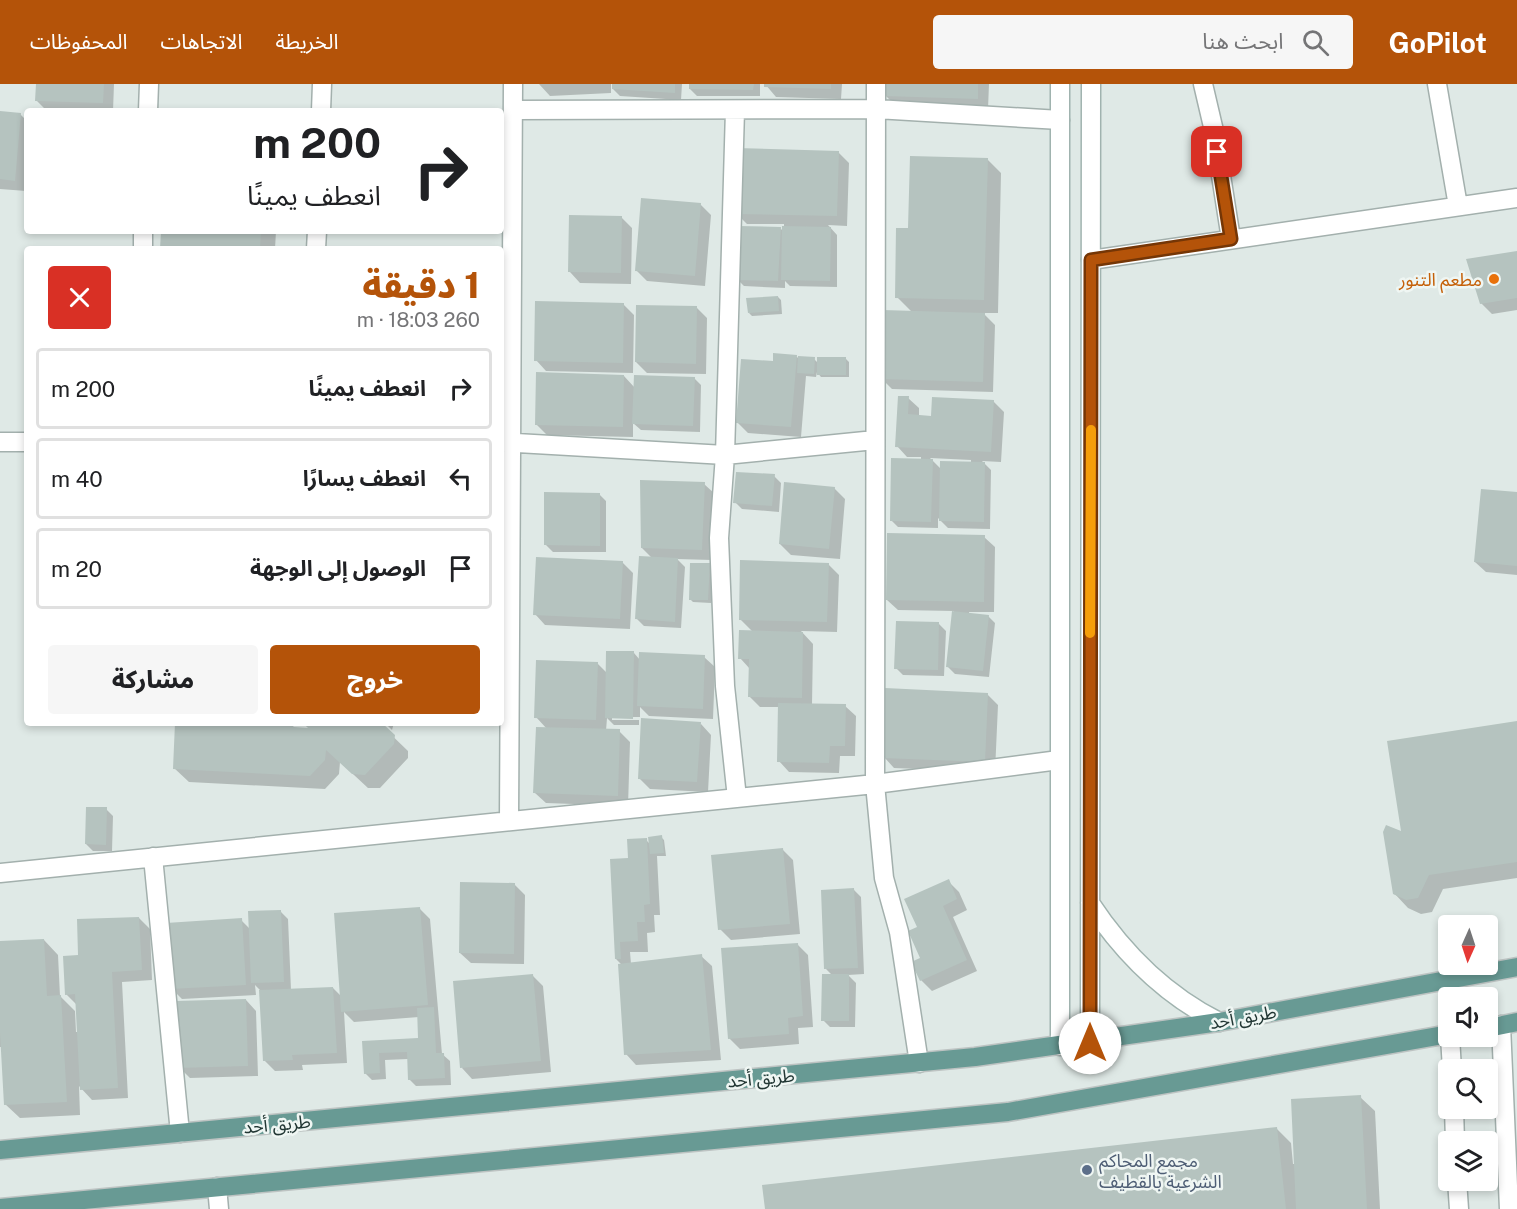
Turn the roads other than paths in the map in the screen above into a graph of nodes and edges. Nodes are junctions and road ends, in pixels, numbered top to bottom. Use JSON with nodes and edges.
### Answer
{"nodes":[{"id":1,"x":149,"y":84,"type":"edge"},
{"id":2,"x":322,"y":84,"type":"edge"},
{"id":3,"x":335,"y":84,"type":"edge"},
{"id":4,"x":513,"y":84,"type":"edge"},
{"id":5,"x":876,"y":84,"type":"edge"},
{"id":6,"x":1060,"y":84,"type":"edge"},
{"id":7,"x":1091,"y":84,"type":"edge"},
{"id":8,"x":1203,"y":84,"type":"edge"},
{"id":9,"x":1437,"y":84,"type":"edge"},
{"id":10,"x":148,"y":108,"type":"edge"},
{"id":11,"x":321,"y":108,"type":"edge"},
{"id":12,"x":513,"y":110,"type":"junction"},
{"id":13,"x":735,"y":110,"type":"junction"},
{"id":14,"x":876,"y":110,"type":"junction"},
{"id":15,"x":1060,"y":120,"type":"junction"},
{"id":16,"x":1517,"y":198,"type":"edge"},
{"id":17,"x":1458,"y":206,"type":"junction"},
{"id":18,"x":1231,"y":239,"type":"junction"},
{"id":19,"x":1091,"y":260,"type":"junction"},
{"id":20,"x":875,"y":440,"type":"junction"},
{"id":21,"x":0,"y":442,"type":"edge"},
{"id":22,"x":24,"y":442,"type":"edge"},
{"id":23,"x":506,"y":442,"type":"edge"},
{"id":24,"x":725,"y":455,"type":"junction"},
{"id":25,"x":1059,"y":760,"type":"junction"},
{"id":26,"x":875,"y":784,"type":"junction"},
{"id":27,"x":737,"y":798,"type":"junction"},
{"id":28,"x":508,"y":821,"type":"junction"},
{"id":29,"x":153,"y":857,"type":"junction"},
{"id":30,"x":0,"y":873,"type":"edge"},
{"id":31,"x":1090,"y":903,"type":"junction"},
{"id":32,"x":1517,"y":967,"type":"edge"},
{"id":33,"x":1219,"y":1022,"type":"junction"},
{"id":34,"x":1502,"y":1025,"type":"edge"},
{"id":35,"x":1438,"y":1037,"type":"edge"},
{"id":36,"x":1090,"y":1043,"type":"junction"},
{"id":37,"x":1060,"y":1046,"type":"junction"},
{"id":38,"x":919,"y":1063,"type":"junction"},
{"id":39,"x":180,"y":1133,"type":"junction"},
{"id":40,"x":0,"y":1150,"type":"edge"},
{"id":41,"x":217,"y":1187,"type":"junction"},
{"id":42,"x":1458,"y":1191,"type":"edge"},
{"id":43,"x":0,"y":1208,"type":"edge"},
{"id":44,"x":219,"y":1209,"type":"edge"},
{"id":45,"x":1459,"y":1209,"type":"edge"},
{"id":46,"x":1509,"y":1209,"type":"edge"}],
"edges":[{"from":1,"to":10,"type":"street"},
{"from":2,"to":3,"type":"street"},
{"from":2,"to":11,"type":"street"},
{"from":4,"to":12,"type":"street"},
{"from":5,"to":14,"type":"street"},
{"from":6,"to":15,"type":"street"},
{"from":7,"to":19,"type":"street"},
{"from":8,"to":18,"type":"street"},
{"from":9,"to":17,"type":"street"},
{"from":12,"to":13,"type":"street"},
{"from":12,"to":23,"type":"street"},
{"from":13,"to":14,"type":"street"},
{"from":13,"to":24,"type":"street"},
{"from":14,"to":15,"type":"street"},
{"from":14,"to":20,"type":"street"},
{"from":15,"to":25,"type":"street"},
{"from":16,"to":17,"type":"street"},
{"from":17,"to":18,"type":"street"},
{"from":18,"to":19,"type":"street"},
{"from":19,"to":31,"type":"street"},
{"from":20,"to":24,"type":"street"},
{"from":20,"to":26,"type":"street"},
{"from":21,"to":22,"type":"street"},
{"from":23,"to":24,"type":"street"},
{"from":23,"to":28,"type":"street"},
{"from":24,"to":27,"type":"street"},
{"from":25,"to":26,"type":"street"},
{"from":25,"to":37,"type":"street"},
{"from":26,"to":27,"type":"street"},
{"from":26,"to":38,"type":"street"},
{"from":27,"to":28,"type":"street"},
{"from":28,"to":29,"type":"street"},
{"from":29,"to":30,"type":"street"},
{"from":29,"to":39,"type":"street"},
{"from":31,"to":33,"type":"street"},
{"from":31,"to":36,"type":"street"},
{"from":32,"to":33,"type":"main road","name":"طريق أحد"},
{"from":33,"to":36,"type":"main road","name":"طريق أحد"},
{"from":34,"to":46,"type":"street"},
{"from":35,"to":41,"type":"main road"},
{"from":36,"to":37,"type":"main road","name":"طريق أحد"},
{"from":37,"to":38,"type":"main road","name":"طريق أحد"},
{"from":38,"to":39,"type":"main road","name":"طريق أحد"},
{"from":39,"to":40,"type":"main road","name":"طريق أحد"},
{"from":41,"to":43,"type":"main road"},
{"from":41,"to":44,"type":"street"},
{"from":42,"to":45,"type":"street"}]}
